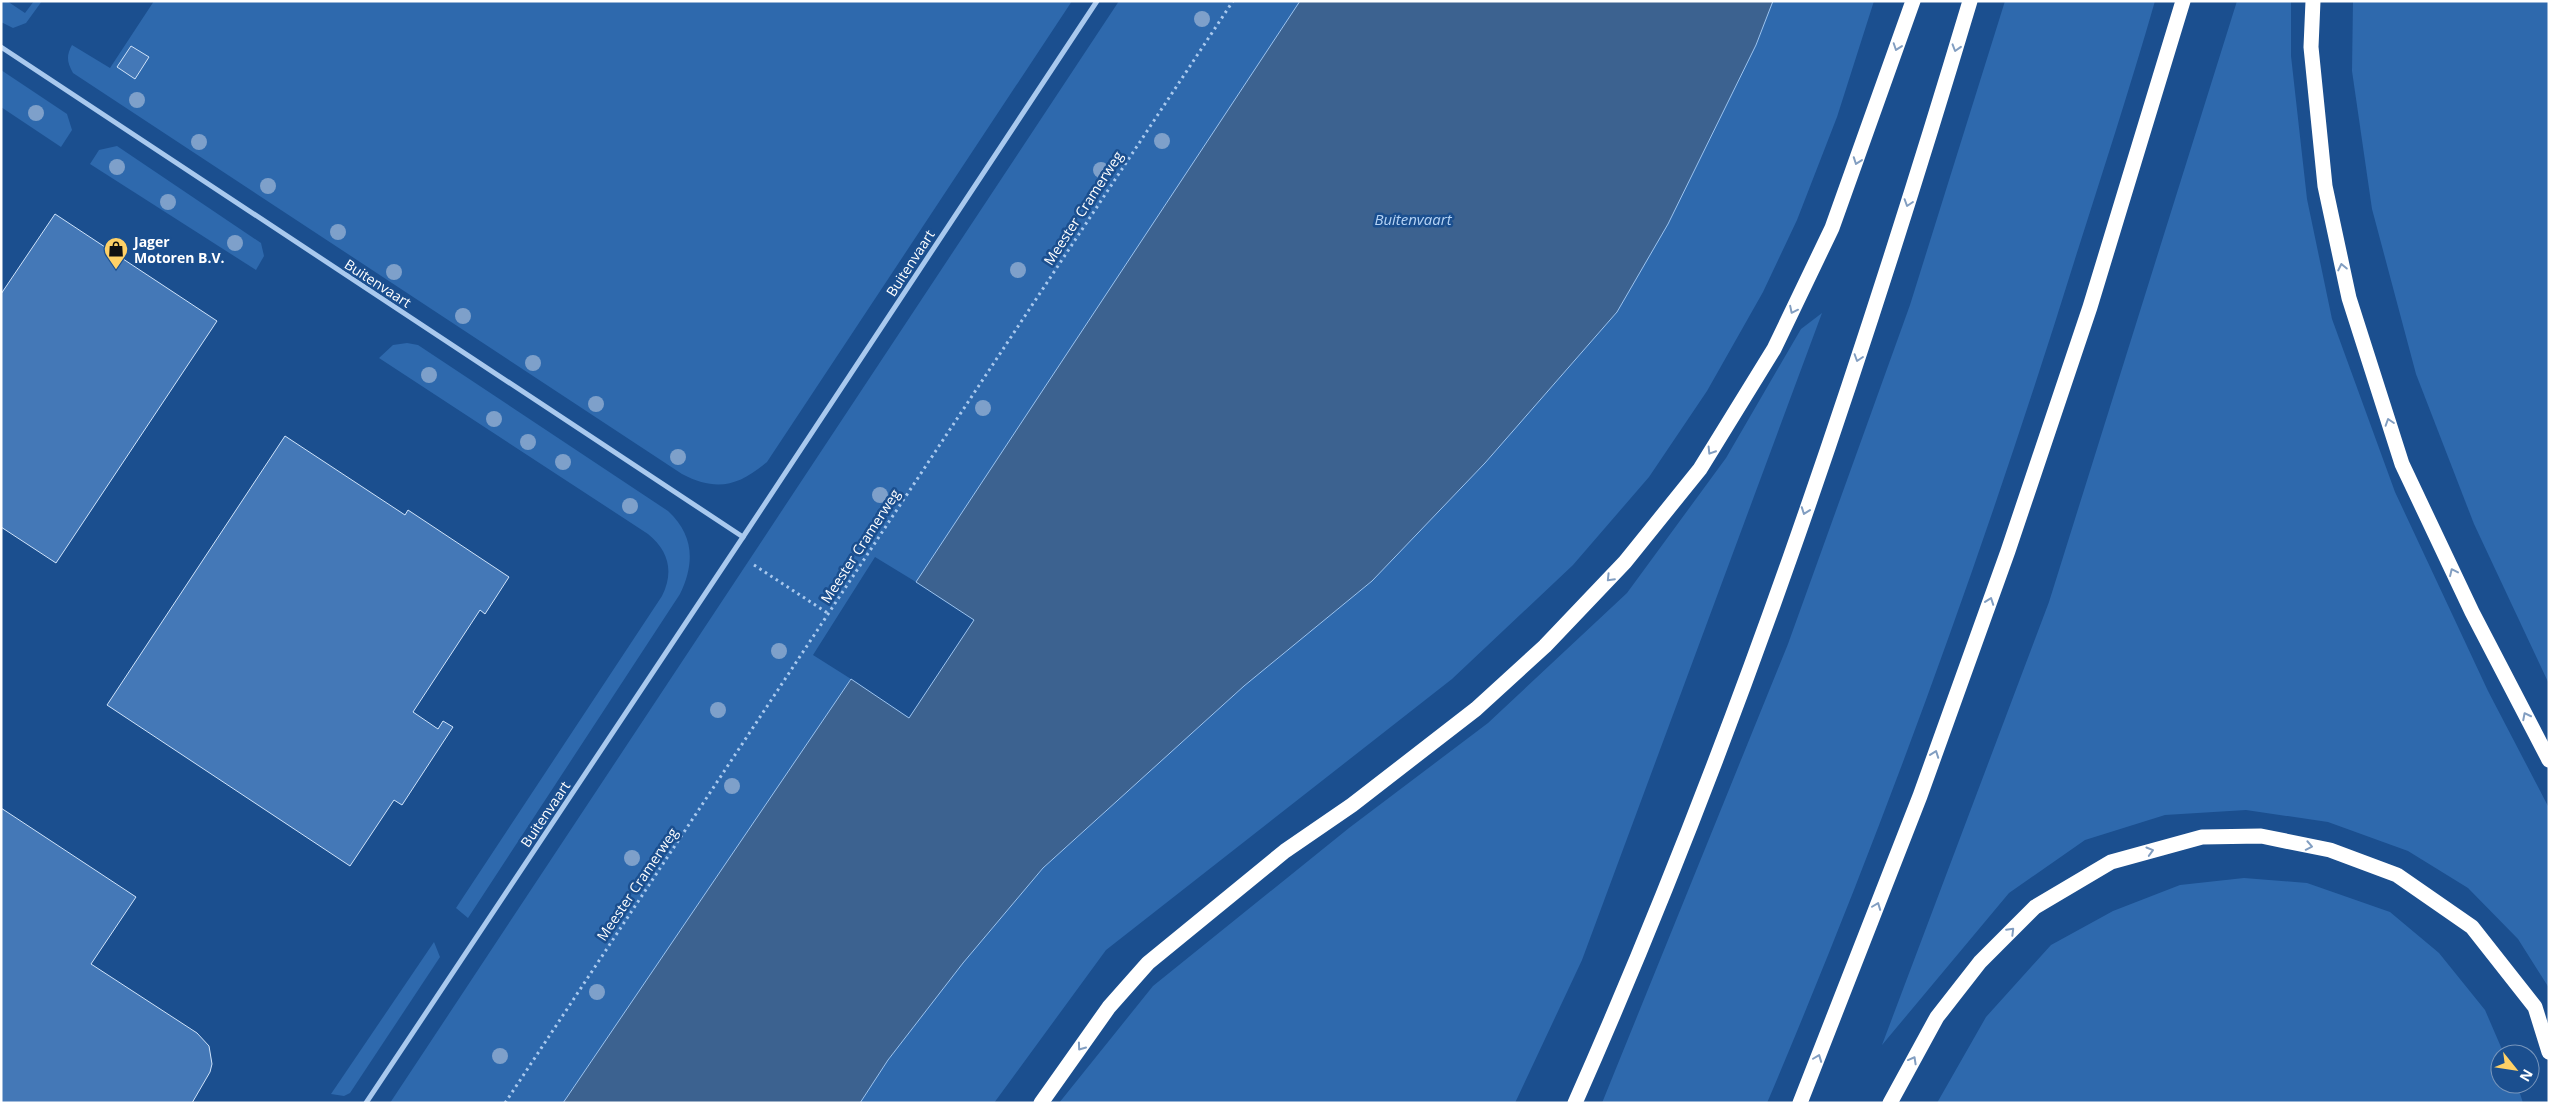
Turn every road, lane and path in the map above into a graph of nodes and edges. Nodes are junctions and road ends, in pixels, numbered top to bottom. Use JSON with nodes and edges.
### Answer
{"nodes":[{"id":1,"x":1096,"y":1,"type":"edge"},
{"id":2,"x":1233,"y":1,"type":"edge"},
{"id":3,"x":1914,"y":1,"type":"edge"},
{"id":4,"x":1970,"y":1,"type":"edge"},
{"id":5,"x":2183,"y":1,"type":"edge"},
{"id":6,"x":2313,"y":1,"type":"edge"},
{"id":7,"x":1,"y":47,"type":"edge"},
{"id":8,"x":743,"y":538,"type":"junction"},
{"id":9,"x":734,"y":551,"type":"junction"},
{"id":10,"x":829,"y":614,"type":"junction"},
{"id":11,"x":2549,"y":760,"type":"edge"},
{"id":12,"x":2549,"y":1052,"type":"edge"},
{"id":13,"x":366,"y":1103,"type":"edge"},
{"id":14,"x":505,"y":1103,"type":"edge"},
{"id":15,"x":1041,"y":1103,"type":"edge"},
{"id":16,"x":1575,"y":1103,"type":"edge"},
{"id":17,"x":1800,"y":1103,"type":"edge"},
{"id":18,"x":1890,"y":1103,"type":"edge"}],
"edges":[{"from":1,"to":8,"type":"street","name":"Buitenvaart"},
{"from":2,"to":10,"type":"path","name":"Meester Cramerweg"},
{"from":3,"to":15,"type":"highway","one_way":true},
{"from":4,"to":16,"type":"highway","one_way":true},
{"from":17,"to":5,"type":"highway","one_way":true},
{"from":11,"to":6,"type":"highway","one_way":true},
{"from":7,"to":8,"type":"street","name":"Buitenvaart"},
{"from":8,"to":9,"type":"street","name":"Buitenvaart"},
{"from":9,"to":10,"type":"path"},
{"from":9,"to":13,"type":"street","name":"Buitenvaart"},
{"from":10,"to":14,"type":"path","name":"Meester Cramerweg"},
{"from":18,"to":12,"type":"highway","one_way":true}]}
